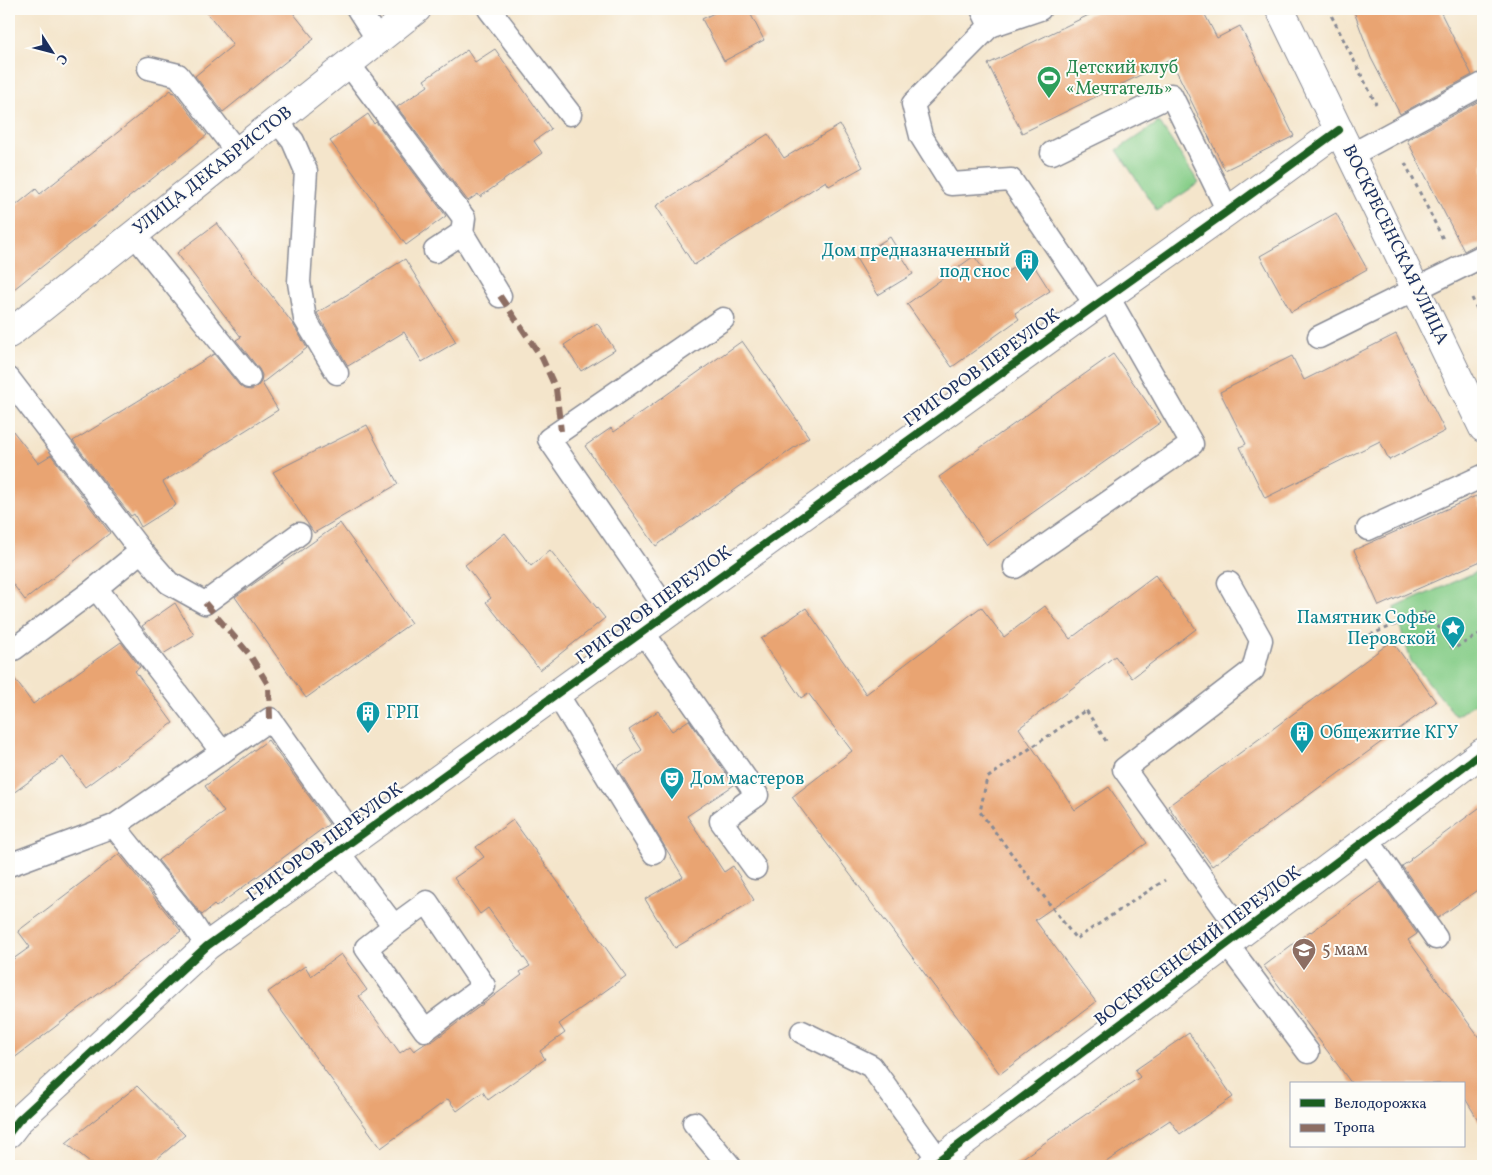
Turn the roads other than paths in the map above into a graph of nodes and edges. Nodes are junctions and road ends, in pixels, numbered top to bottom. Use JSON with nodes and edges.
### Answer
{"nodes":[{"id":1,"x":358,"y":9,"type":"edge"},
{"id":2,"x":417,"y":9,"type":"edge"},
{"id":3,"x":489,"y":9,"type":"edge"},
{"id":4,"x":1040,"y":9,"type":"edge"},
{"id":5,"x":1280,"y":9,"type":"edge"},
{"id":6,"x":986,"y":17,"type":"edge"},
{"id":7,"x":378,"y":40,"type":"junction"},
{"id":8,"x":348,"y":63,"type":"junction"},
{"id":9,"x":149,"y":68,"type":"dead end"},
{"id":10,"x":1483,"y":84,"type":"edge"},
{"id":11,"x":570,"y":114,"type":"dead end"},
{"id":12,"x":277,"y":120,"type":"junction"},
{"id":13,"x":1339,"y":130,"type":"junction"},
{"id":14,"x":236,"y":152,"type":"junction"},
{"id":15,"x":1052,"y":153,"type":"dead end"},
{"id":16,"x":1351,"y":154,"type":"junction"},
{"id":17,"x":1228,"y":212,"type":"junction"},
{"id":18,"x":462,"y":233,"type":"junction"},
{"id":19,"x":134,"y":234,"type":"junction"},
{"id":20,"x":434,"y":251,"type":"dead end"},
{"id":21,"x":1483,"y":256,"type":"edge"},
{"id":22,"x":1417,"y":289,"type":"junction"},
{"id":23,"x":500,"y":296,"type":"dead end"},
{"id":24,"x":1102,"y":301,"type":"junction"},
{"id":25,"x":723,"y":319,"type":"dead end"},
{"id":26,"x":9,"y":334,"type":"edge"},
{"id":27,"x":1319,"y":337,"type":"dead end"},
{"id":28,"x":337,"y":373,"type":"dead end"},
{"id":29,"x":248,"y":377,"type":"dead end"},
{"id":30,"x":9,"y":380,"type":"edge"},
{"id":31,"x":1483,"y":428,"type":"edge"},
{"id":32,"x":1483,"y":476,"type":"edge"},
{"id":33,"x":1368,"y":528,"type":"dead end"},
{"id":34,"x":299,"y":534,"type":"dead end"},
{"id":35,"x":141,"y":551,"type":"junction"},
{"id":36,"x":1015,"y":567,"type":"dead end"},
{"id":37,"x":1229,"y":583,"type":"dead end"},
{"id":38,"x":96,"y":588,"type":"junction"},
{"id":39,"x":669,"y":613,"type":"junction"},
{"id":40,"x":643,"y":632,"type":"junction"},
{"id":41,"x":9,"y":643,"type":"edge"},
{"id":42,"x":557,"y":694,"type":"junction"},
{"id":43,"x":222,"y":752,"type":"junction"},
{"id":44,"x":1483,"y":752,"type":"edge"},
{"id":45,"x":114,"y":826,"type":"junction"},
{"id":46,"x":1367,"y":839,"type":"junction"},
{"id":47,"x":347,"y":846,"type":"junction"},
{"id":48,"x":654,"y":853,"type":"dead end"},
{"id":49,"x":9,"y":865,"type":"edge"},
{"id":50,"x":755,"y":868,"type":"dead end"},
{"id":51,"x":394,"y":926,"type":"junction"},
{"id":52,"x":1235,"y":938,"type":"junction"},
{"id":53,"x":1436,"y":938,"type":"dead end"},
{"id":54,"x":207,"y":946,"type":"junction"},
{"id":55,"x":802,"y":1032,"type":"dead end"},
{"id":56,"x":1308,"y":1052,"type":"dead end"},
{"id":57,"x":694,"y":1123,"type":"dead end"},
{"id":58,"x":9,"y":1133,"type":"edge"},
{"id":59,"x":935,"y":1163,"type":"edge"},
{"id":60,"x":730,"y":1166,"type":"edge"}],
"edges":[{"from":1,"to":7,"type":"lane"},
{"from":2,"to":7,"type":"street","name":"УЛИЦА ДЕКАБРИСТОВ"},
{"from":3,"to":11,"type":"lane"},
{"from":4,"to":6,"type":"lane"},
{"from":5,"to":13,"type":"street","name":"ВОСКРЕСЕНСКАЯ УЛИЦА"},
{"from":6,"to":24,"type":"lane"},
{"from":7,"to":8,"type":"street","name":"УЛИЦА ДЕКАБРИСТОВ"},
{"from":8,"to":12,"type":"street","name":"УЛИЦА ДЕКАБРИСТОВ"},
{"from":8,"to":18,"type":"lane"},
{"from":9,"to":14,"type":"lane"},
{"from":10,"to":16,"type":"lane"},
{"from":12,"to":14,"type":"street","name":"УЛИЦА ДЕКАБРИСТОВ"},
{"from":12,"to":28,"type":"lane"},
{"from":13,"to":16,"type":"street","name":"ВОСКРЕСЕНСКАЯ УЛИЦА"},
{"from":13,"to":17,"type":"street","name":"ГРИГОРОВ ПЕРЕУЛОК"},
{"from":14,"to":19,"type":"street","name":"УЛИЦА ДЕКАБРИСТОВ"},
{"from":15,"to":17,"type":"lane"},
{"from":16,"to":22,"type":"street","name":"ВОСКРЕСЕНСКАЯ УЛИЦА"},
{"from":17,"to":24,"type":"street","name":"ГРИГОРОВ ПЕРЕУЛОК"},
{"from":18,"to":20,"type":"lane"},
{"from":18,"to":23,"type":"lane"},
{"from":19,"to":26,"type":"street","name":"УЛИЦА ДЕКАБРИСТОВ"},
{"from":19,"to":29,"type":"lane"},
{"from":21,"to":22,"type":"lane"},
{"from":22,"to":27,"type":"lane"},
{"from":22,"to":31,"type":"street","name":"ВОСКРЕСЕНСКАЯ УЛИЦА"},
{"from":24,"to":36,"type":"lane"},
{"from":24,"to":39,"type":"street","name":"ГРИГОРОВ ПЕРЕУЛОК"},
{"from":25,"to":39,"type":"lane"},
{"from":30,"to":35,"type":"lane"},
{"from":32,"to":33,"type":"lane"},
{"from":34,"to":35,"type":"lane"},
{"from":35,"to":38,"type":"lane"},
{"from":37,"to":52,"type":"lane"},
{"from":38,"to":41,"type":"lane"},
{"from":38,"to":43,"type":"lane"},
{"from":39,"to":40,"type":"street","name":"ГРИГОРОВ ПЕРЕУЛОК"},
{"from":40,"to":42,"type":"street","name":"ГРИГОРОВ ПЕРЕУЛОК"},
{"from":40,"to":50,"type":"lane"},
{"from":42,"to":47,"type":"street","name":"ГРИГОРОВ ПЕРЕУЛОК"},
{"from":42,"to":48,"type":"lane"},
{"from":43,"to":45,"type":"lane"},
{"from":43,"to":47,"type":"lane"},
{"from":44,"to":46,"type":"street","name":"ВОСКРЕСЕНСКИЙ ПЕРЕУЛОК"},
{"from":45,"to":49,"type":"lane"},
{"from":45,"to":54,"type":"lane"},
{"from":46,"to":52,"type":"street","name":"ВОСКРЕСЕНСКИЙ ПЕРЕУЛОК"},
{"from":46,"to":53,"type":"lane"},
{"from":47,"to":51,"type":"lane"},
{"from":47,"to":54,"type":"street","name":"ГРИГОРОВ ПЕРЕУЛОК"},
{"from":51,"to":51,"type":"lane"},
{"from":52,"to":56,"type":"lane"},
{"from":52,"to":59,"type":"street","name":"ВОСКРЕСЕНСКИЙ ПЕРЕУЛОК"},
{"from":54,"to":58,"type":"street","name":"ГРИГОРОВ ПЕРЕУЛОК"},
{"from":55,"to":59,"type":"lane"},
{"from":57,"to":60,"type":"lane"}]}
